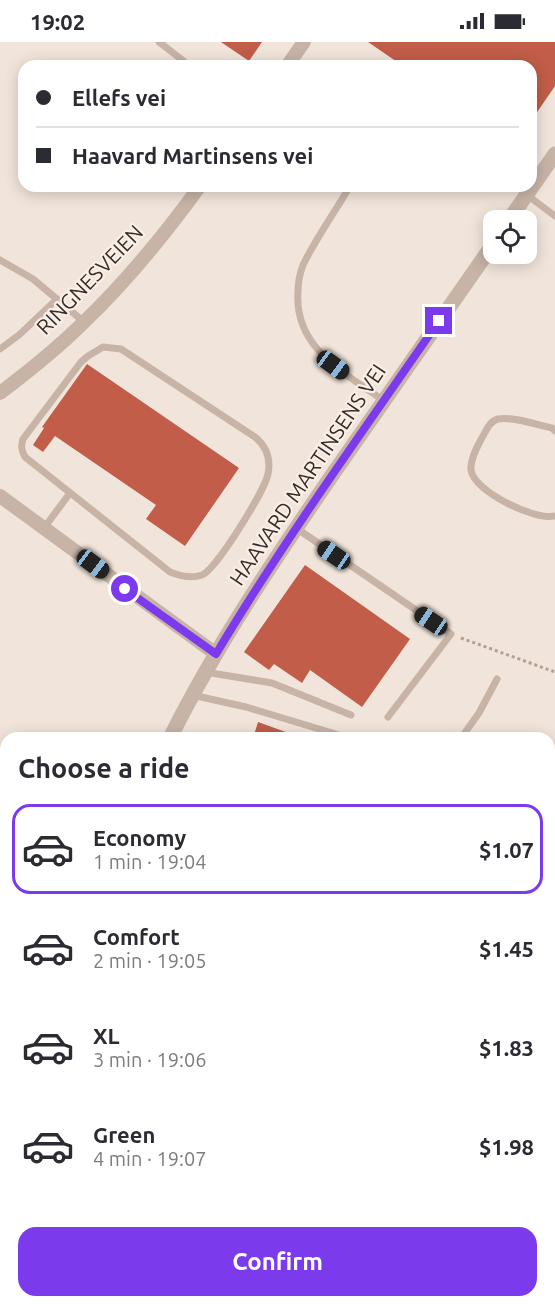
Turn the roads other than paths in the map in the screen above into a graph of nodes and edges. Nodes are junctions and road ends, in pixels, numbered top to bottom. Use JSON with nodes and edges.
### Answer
{"nodes":[{"id":1,"x":159,"y":42,"type":"edge"},
{"id":2,"x":304,"y":42,"type":"edge"},
{"id":3,"x":182,"y":60,"type":"edge"},
{"id":4,"x":291,"y":60,"type":"edge"},
{"id":5,"x":555,"y":154,"type":"edge"},
{"id":6,"x":537,"y":174,"type":"edge"},
{"id":7,"x":195,"y":192,"type":"edge"},
{"id":8,"x":346,"y":192,"type":"edge"},
{"id":9,"x":527,"y":192,"type":"edge"},
{"id":10,"x":526,"y":195,"type":"junction"},
{"id":11,"x":516,"y":210,"type":"edge"},
{"id":12,"x":555,"y":216,"type":"edge"},
{"id":13,"x":483,"y":259,"type":"edge"},
{"id":14,"x":0,"y":260,"type":"edge"},
{"id":15,"x":57,"y":299,"type":"junction"},
{"id":16,"x":84,"y":322,"type":"junction"},
{"id":17,"x":0,"y":349,"type":"edge"},
{"id":18,"x":0,"y":393,"type":"edge"},
{"id":19,"x":384,"y":401,"type":"junction"},
{"id":20,"x":555,"y":420,"type":"edge"},
{"id":21,"x":554,"y":430,"type":"edge"},
{"id":22,"x":70,"y":493,"type":"junction"},
{"id":23,"x":0,"y":496,"type":"edge"},
{"id":24,"x":555,"y":516,"type":"edge"},
{"id":25,"x":44,"y":528,"type":"junction"},
{"id":26,"x":296,"y":528,"type":"junction"},
{"id":27,"x":216,"y":654,"type":"junction"},
{"id":28,"x":205,"y":672,"type":"junction"},
{"id":29,"x":497,"y":679,"type":"dead end"},
{"id":30,"x":192,"y":695,"type":"junction"},
{"id":31,"x":351,"y":715,"type":"dead end"},
{"id":32,"x":388,"y":717,"type":"dead end"},
{"id":33,"x":173,"y":732,"type":"edge"},
{"id":34,"x":330,"y":732,"type":"edge"},
{"id":35,"x":465,"y":732,"type":"edge"}],
"edges":[{"from":1,"to":3,"type":"lane"},
{"from":2,"to":4,"type":"street"},
{"from":5,"to":6,"type":"street"},
{"from":7,"to":16,"type":"street","name":"RINGNESVEIEN"},
{"from":8,"to":19,"type":"lane"},
{"from":9,"to":10,"type":"street"},
{"from":10,"to":11,"type":"street"},
{"from":10,"to":12,"type":"lane"},
{"from":13,"to":19,"type":"street","name":"HAAVARD MARTINSENS VEI"},
{"from":14,"to":15,"type":"lane"},
{"from":15,"to":16,"type":"lane"},
{"from":15,"to":17,"type":"lane"},
{"from":16,"to":18,"type":"street","name":"RINGNESVEIEN"},
{"from":19,"to":26,"type":"street","name":"HAAVARD MARTINSENS VEI"},
{"from":20,"to":21,"type":"lane"},
{"from":21,"to":24,"type":"lane"},
{"from":22,"to":22,"type":"lane"},
{"from":22,"to":25,"type":"lane"},
{"from":23,"to":25,"type":"street"},
{"from":25,"to":27,"type":"street"},
{"from":26,"to":27,"type":"street","name":"HAAVARD MARTINSENS VEI"},
{"from":26,"to":32,"type":"lane"},
{"from":27,"to":28,"type":"street","name":"HAAVARD MARTINSENS VEI"},
{"from":28,"to":30,"type":"street","name":"HAAVARD MARTINSENS VEI"},
{"from":28,"to":31,"type":"lane"},
{"from":29,"to":35,"type":"lane"},
{"from":30,"to":33,"type":"street","name":"HAAVARD MARTINSENS VEI"},
{"from":30,"to":34,"type":"lane"}]}
